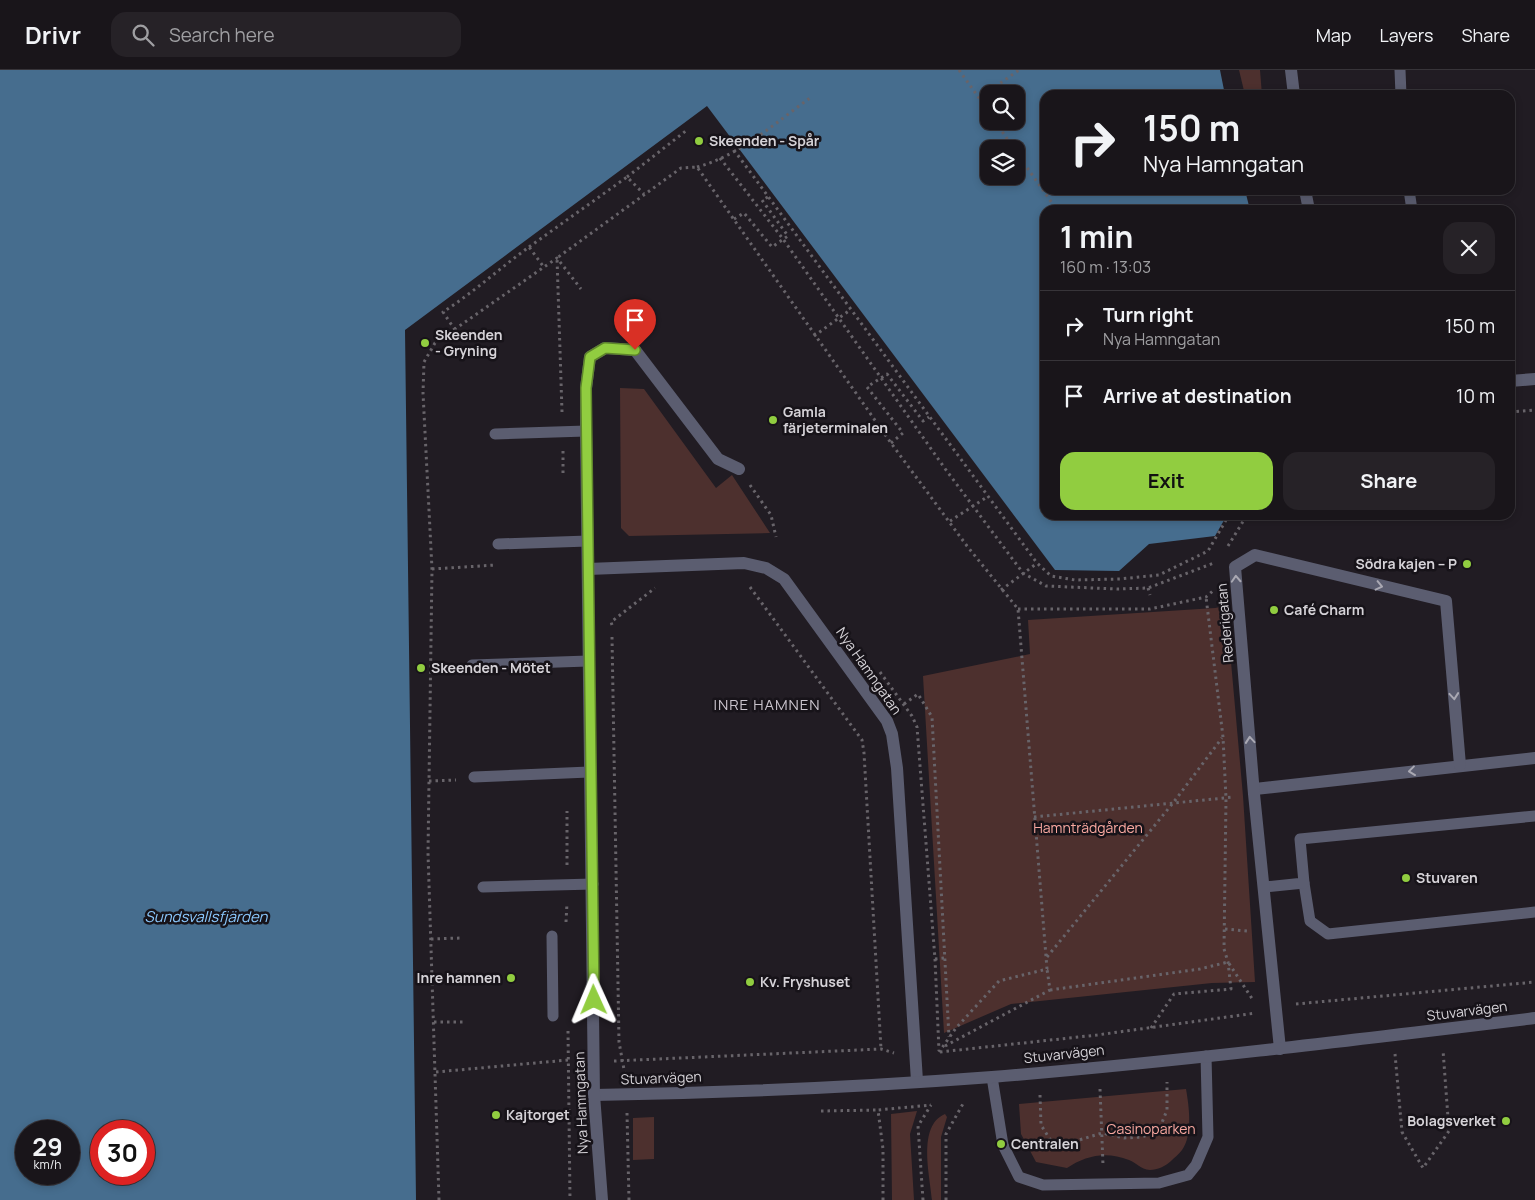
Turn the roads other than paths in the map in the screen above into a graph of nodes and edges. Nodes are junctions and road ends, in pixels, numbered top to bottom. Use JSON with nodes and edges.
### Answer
{"nodes":[{"id":1,"x":1291,"y":70,"type":"edge"},
{"id":2,"x":1400,"y":70,"type":"edge"},
{"id":3,"x":1293,"y":90,"type":"edge"},
{"id":4,"x":1401,"y":90,"type":"edge"},
{"id":5,"x":1535,"y":379,"type":"edge"},
{"id":6,"x":1515,"y":381,"type":"edge"},
{"id":7,"x":586,"y":432,"type":"junction"},
{"id":8,"x":495,"y":434,"type":"dead end"},
{"id":9,"x":739,"y":469,"type":"road end"},
{"id":10,"x":588,"y":541,"type":"junction"},
{"id":11,"x":498,"y":544,"type":"dead end"},
{"id":12,"x":588,"y":569,"type":"junction"},
{"id":13,"x":588,"y":660,"type":"junction"},
{"id":14,"x":472,"y":666,"type":"dead end"},
{"id":15,"x":1535,"y":758,"type":"edge"},
{"id":16,"x":1460,"y":765,"type":"junction"},
{"id":17,"x":589,"y":772,"type":"junction"},
{"id":18,"x":474,"y":777,"type":"dead end"},
{"id":19,"x":1254,"y":792,"type":"junction"},
{"id":20,"x":1535,"y":816,"type":"edge"},
{"id":21,"x":1304,"y":883,"type":"junction"},
{"id":22,"x":593,"y":884,"type":"junction"},
{"id":23,"x":483,"y":887,"type":"dead end"},
{"id":24,"x":1265,"y":887,"type":"junction"},
{"id":25,"x":1535,"y":912,"type":"edge"},
{"id":26,"x":552,"y":936,"type":"dead end"},
{"id":27,"x":553,"y":1016,"type":"dead end"},
{"id":28,"x":1535,"y":1018,"type":"edge"},
{"id":29,"x":1280,"y":1049,"type":"junction"},
{"id":30,"x":1206,"y":1056,"type":"junction"},
{"id":31,"x":992,"y":1077,"type":"junction"},
{"id":32,"x":917,"y":1081,"type":"junction"},
{"id":33,"x":594,"y":1094,"type":"junction"},
{"id":34,"x":600,"y":1185,"type":"junction"},
{"id":35,"x":595,"y":1200,"type":"edge"},
{"id":36,"x":602,"y":1200,"type":"edge"}],
"edges":[{"from":1,"to":3,"type":"street"},
{"from":2,"to":4,"type":"lane"},
{"from":5,"to":6,"type":"street"},
{"from":7,"to":8,"type":"lane"},
{"from":7,"to":9,"type":"street","name":"Nya Hamngatan"},
{"from":7,"to":10,"type":"street","name":"Nya Hamngatan"},
{"from":10,"to":11,"type":"lane"},
{"from":10,"to":12,"type":"street","name":"Nya Hamngatan"},
{"from":12,"to":13,"type":"street","name":"Nya Hamngatan"},
{"from":12,"to":32,"type":"street","name":"Nya Hamngatan"},
{"from":13,"to":14,"type":"lane"},
{"from":13,"to":17,"type":"street","name":"Nya Hamngatan"},
{"from":15,"to":16,"type":"street"},
{"from":16,"to":19,"type":"street","one_way":true},
{"from":19,"to":16,"type":"street","name":"Rederigatan","one_way":true},
{"from":17,"to":18,"type":"lane"},
{"from":17,"to":22,"type":"street","name":"Nya Hamngatan"},
{"from":19,"to":24,"type":"street","name":"Rederigatan"},
{"from":20,"to":21,"type":"lane"},
{"from":21,"to":24,"type":"lane"},
{"from":21,"to":25,"type":"lane"},
{"from":22,"to":23,"type":"lane"},
{"from":22,"to":33,"type":"street","name":"Nya Hamngatan"},
{"from":24,"to":29,"type":"street","name":"Rederigatan"},
{"from":26,"to":27,"type":"lane"},
{"from":28,"to":29,"type":"street","name":"Stuvarvägen"},
{"from":29,"to":30,"type":"street","name":"Stuvarvägen"},
{"from":30,"to":31,"type":"street","name":"Stuvarvägen"},
{"from":30,"to":31,"type":"lane"},
{"from":31,"to":32,"type":"street","name":"Stuvarvägen"},
{"from":32,"to":33,"type":"street","name":"Stuvarvägen"},
{"from":33,"to":34,"type":"street","name":"Nya Hamngatan"},
{"from":34,"to":35,"type":"street","name":"Nya Hamngatan"},
{"from":34,"to":36,"type":"street","name":"Nya Hamngatan"}]}
